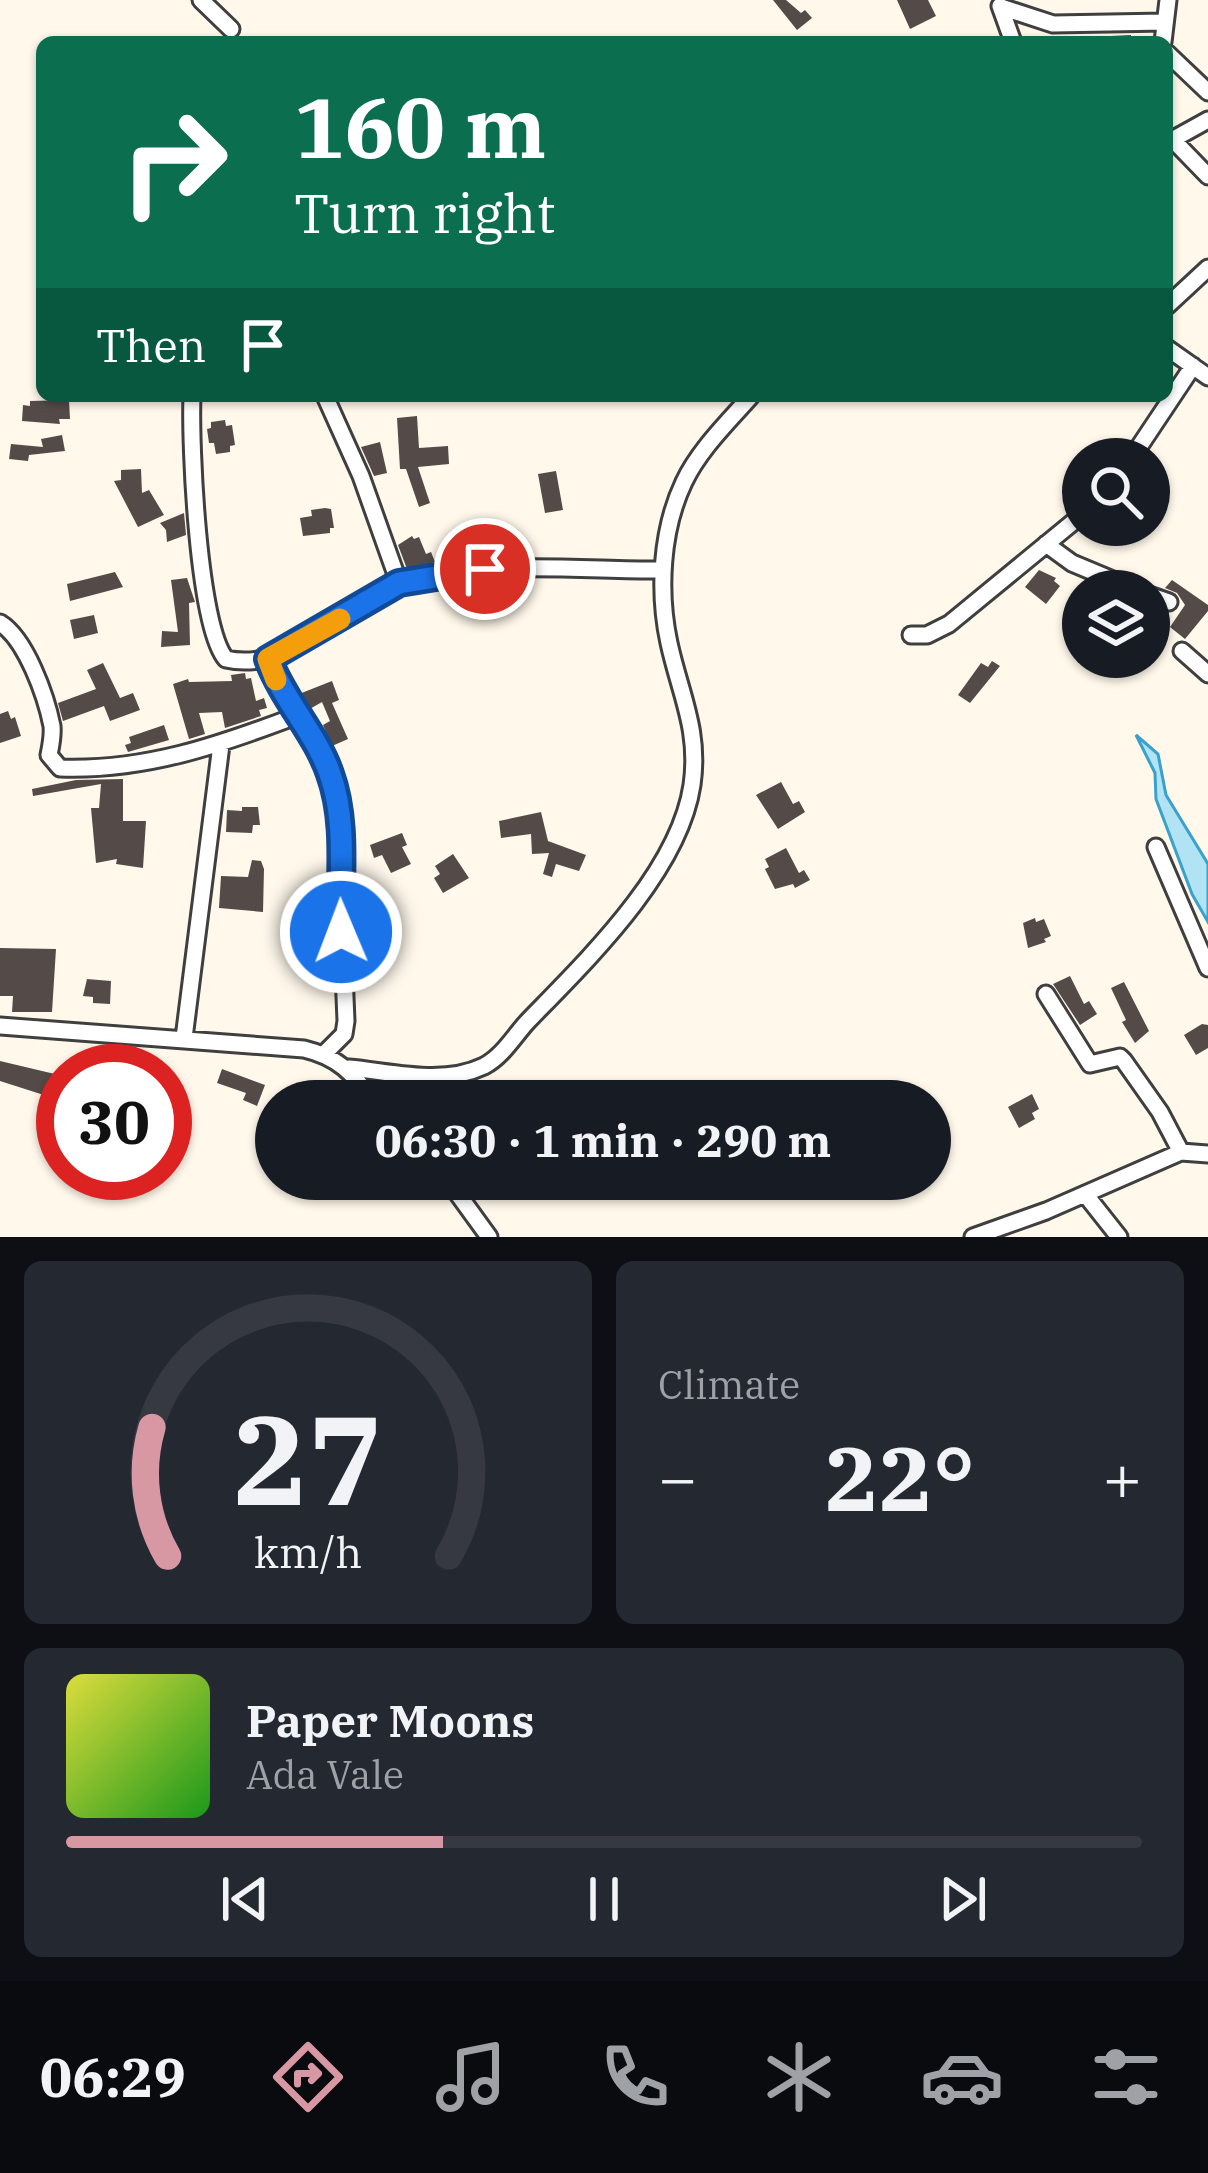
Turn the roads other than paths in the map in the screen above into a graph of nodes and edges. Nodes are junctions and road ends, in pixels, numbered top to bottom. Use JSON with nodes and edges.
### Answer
{"nodes":[{"id":1,"x":201,"y":0,"type":"edge"},
{"id":2,"x":1168,"y":0,"type":"edge"},
{"id":3,"x":999,"y":4,"type":"edge"},
{"id":4,"x":1165,"y":22,"type":"junction"},
{"id":5,"x":231,"y":29,"type":"dead end"},
{"id":6,"x":1011,"y":36,"type":"edge"},
{"id":7,"x":1164,"y":36,"type":"edge"},
{"id":8,"x":1173,"y":58,"type":"edge"},
{"id":9,"x":1208,"y":92,"type":"edge"},
{"id":10,"x":1208,"y":120,"type":"edge"},
{"id":11,"x":1173,"y":140,"type":"edge"},
{"id":12,"x":1173,"y":143,"type":"edge"},
{"id":13,"x":1208,"y":176,"type":"edge"},
{"id":14,"x":1208,"y":268,"type":"edge"},
{"id":15,"x":1173,"y":300,"type":"edge"},
{"id":16,"x":1173,"y":352,"type":"edge"},
{"id":17,"x":1193,"y":366,"type":"junction"},
{"id":18,"x":1208,"y":377,"type":"edge"},
{"id":19,"x":1173,"y":396,"type":"edge"},
{"id":20,"x":192,"y":402,"type":"edge"},
{"id":21,"x":328,"y":402,"type":"edge"},
{"id":22,"x":746,"y":402,"type":"edge"},
{"id":23,"x":1169,"y":402,"type":"edge"},
{"id":24,"x":1145,"y":438,"type":"edge"},
{"id":25,"x":1062,"y":531,"type":"edge"},
{"id":26,"x":1046,"y":544,"type":"junction"},
{"id":27,"x":663,"y":570,"type":"junction"},
{"id":28,"x":1090,"y":570,"type":"edge"},
{"id":29,"x":399,"y":583,"type":"junction"},
{"id":30,"x":0,"y":623,"type":"edge"},
{"id":31,"x":911,"y":635,"type":"dead end"},
{"id":32,"x":1182,"y":651,"type":"dead end"},
{"id":33,"x":268,"y":659,"type":"junction"},
{"id":34,"x":1208,"y":674,"type":"edge"},
{"id":35,"x":296,"y":716,"type":"junction"},
{"id":36,"x":221,"y":745,"type":"junction"},
{"id":37,"x":1156,"y":847,"type":"dead end"},
{"id":38,"x":1208,"y":968,"type":"edge"},
{"id":39,"x":1046,"y":994,"type":"dead end"},
{"id":40,"x":0,"y":1026,"type":"edge"},
{"id":41,"x":184,"y":1038,"type":"junction"},
{"id":42,"x":324,"y":1054,"type":"junction"},
{"id":43,"x":349,"y":1068,"type":"junction"},
{"id":44,"x":358,"y":1080,"type":"edge"},
{"id":45,"x":1181,"y":1152,"type":"junction"},
{"id":46,"x":1208,"y":1154,"type":"edge"},
{"id":47,"x":1085,"y":1194,"type":"junction"},
{"id":48,"x":462,"y":1200,"type":"edge"},
{"id":49,"x":489,"y":1237,"type":"edge"},
{"id":50,"x":973,"y":1237,"type":"edge"},
{"id":51,"x":1119,"y":1237,"type":"edge"}],
"edges":[{"from":1,"to":5,"type":"street"},
{"from":2,"to":4,"type":"street"},
{"from":3,"to":4,"type":"street"},
{"from":3,"to":6,"type":"street"},
{"from":4,"to":7,"type":"street"},
{"from":8,"to":9,"type":"street"},
{"from":10,"to":11,"type":"street"},
{"from":12,"to":13,"type":"street"},
{"from":14,"to":15,"type":"street"},
{"from":16,"to":17,"type":"street"},
{"from":17,"to":18,"type":"street"},
{"from":17,"to":19,"type":"street"},
{"from":20,"to":33,"type":"street"},
{"from":21,"to":29,"type":"street"},
{"from":22,"to":27,"type":"street"},
{"from":23,"to":24,"type":"street"},
{"from":25,"to":26,"type":"street"},
{"from":26,"to":28,"type":"street"},
{"from":26,"to":31,"type":"street"},
{"from":27,"to":29,"type":"street"},
{"from":27,"to":43,"type":"street"},
{"from":29,"to":33,"type":"street"},
{"from":30,"to":36,"type":"street"},
{"from":32,"to":34,"type":"street"},
{"from":33,"to":35,"type":"street"},
{"from":35,"to":36,"type":"street"},
{"from":35,"to":42,"type":"street"},
{"from":36,"to":41,"type":"street"},
{"from":37,"to":38,"type":"street"},
{"from":39,"to":45,"type":"street"},
{"from":40,"to":41,"type":"street"},
{"from":41,"to":42,"type":"street"},
{"from":42,"to":43,"type":"street"},
{"from":43,"to":44,"type":"street"},
{"from":45,"to":46,"type":"street"},
{"from":45,"to":47,"type":"street"},
{"from":47,"to":50,"type":"street"},
{"from":47,"to":51,"type":"street"},
{"from":48,"to":49,"type":"street"}]}
